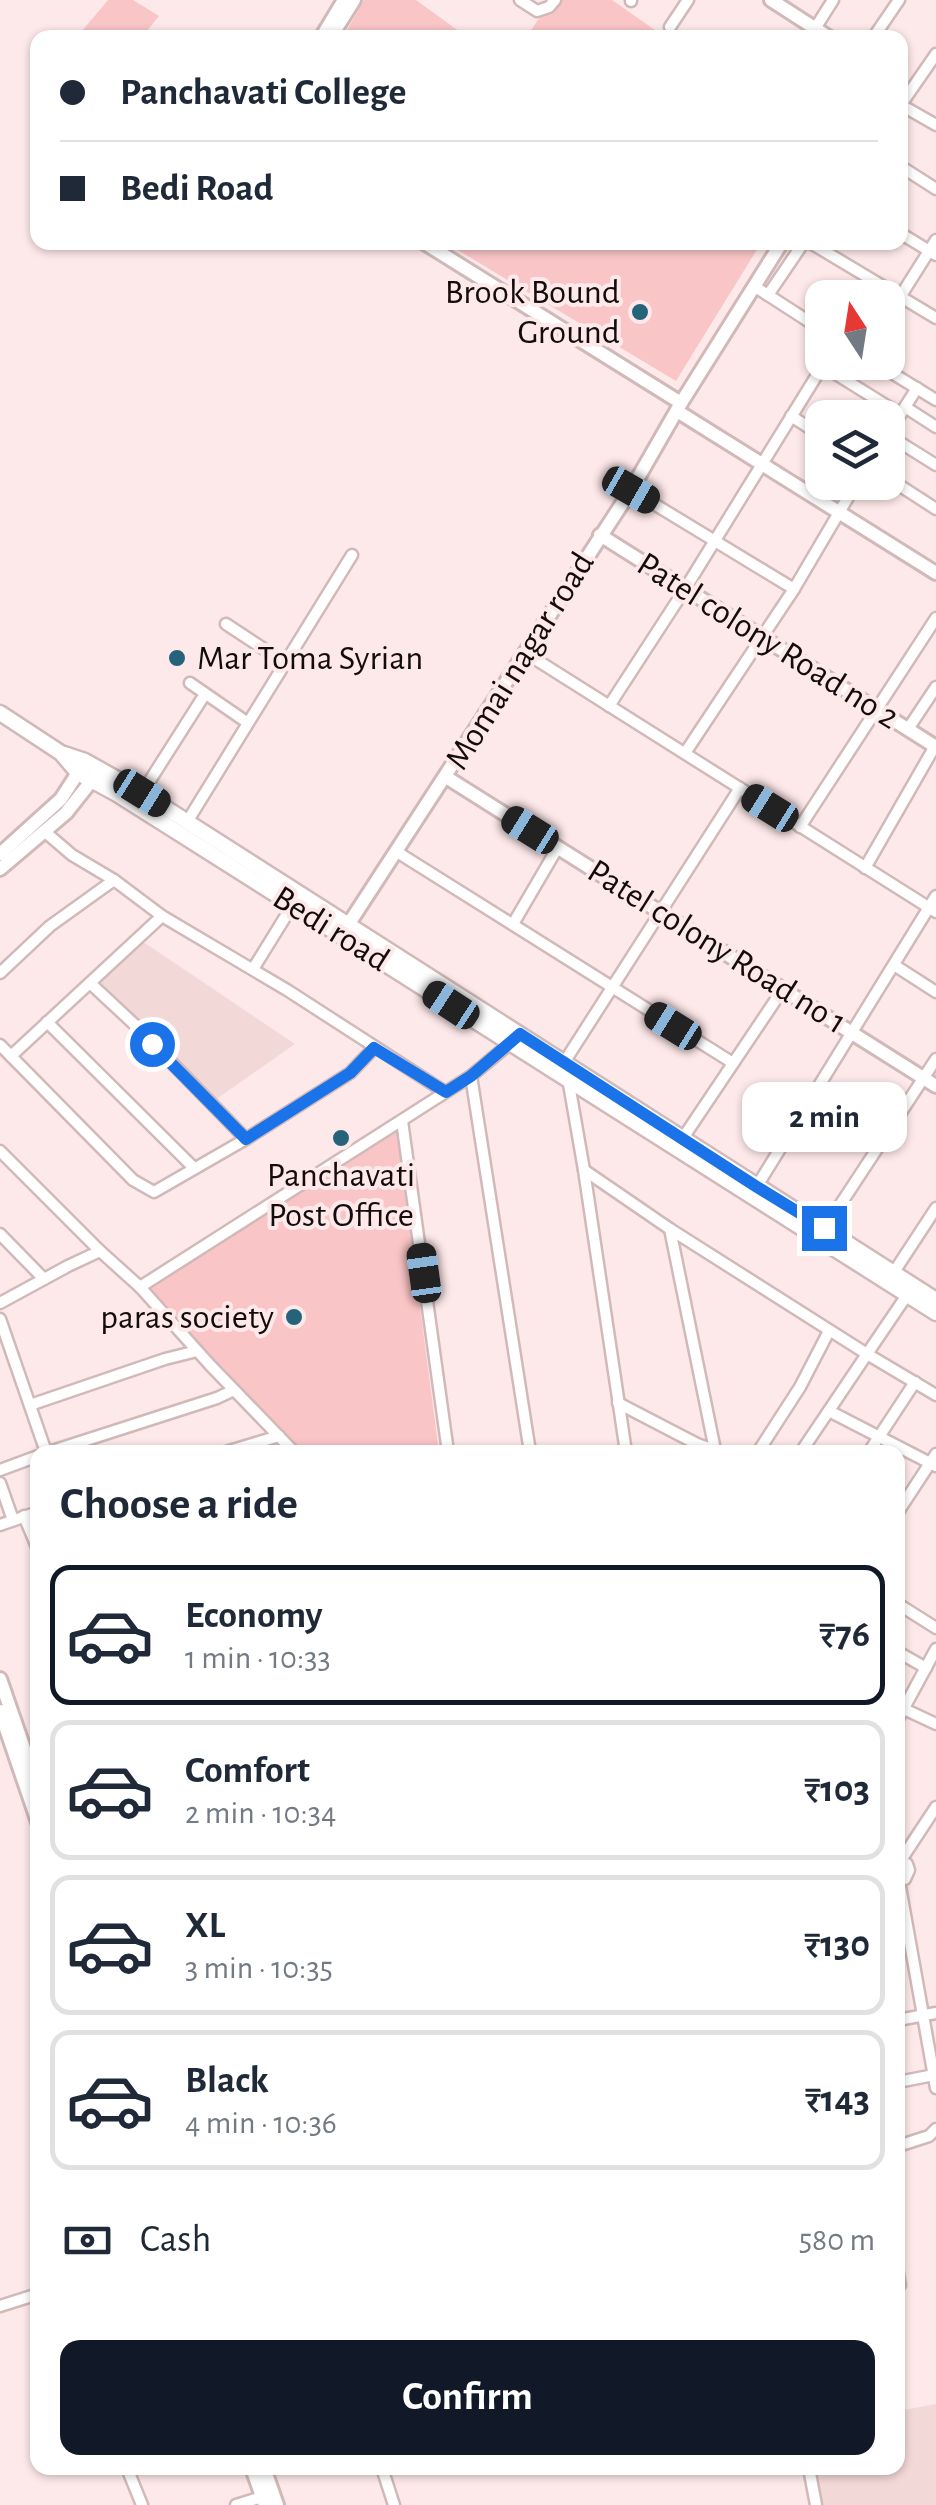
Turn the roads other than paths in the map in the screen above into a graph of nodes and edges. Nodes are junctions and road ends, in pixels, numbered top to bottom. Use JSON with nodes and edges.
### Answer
{"nodes":[{"id":1,"x":344,"y":0,"type":"edge"},
{"id":2,"x":354,"y":0,"type":"edge"},
{"id":3,"x":520,"y":0,"type":"edge"},
{"id":4,"x":554,"y":0,"type":"edge"},
{"id":5,"x":688,"y":0,"type":"edge"},
{"id":6,"x":771,"y":0,"type":"edge"},
{"id":7,"x":834,"y":0,"type":"edge"},
{"id":8,"x":899,"y":0,"type":"edge"},
{"id":9,"x":670,"y":28,"type":"dead end"},
{"id":10,"x":816,"y":28,"type":"junction"},
{"id":11,"x":326,"y":30,"type":"edge"},
{"id":12,"x":335,"y":30,"type":"edge"},
{"id":13,"x":819,"y":30,"type":"edge"},
{"id":14,"x":878,"y":30,"type":"edge"},
{"id":15,"x":936,"y":54,"type":"edge"},
{"id":16,"x":908,"y":94,"type":"edge"},
{"id":17,"x":908,"y":110,"type":"edge"},
{"id":18,"x":936,"y":126,"type":"edge"},
{"id":19,"x":908,"y":171,"type":"edge"},
{"id":20,"x":936,"y":189,"type":"edge"},
{"id":21,"x":908,"y":237,"type":"edge"},
{"id":22,"x":934,"y":248,"type":"edge"},
{"id":23,"x":436,"y":250,"type":"edge"},
{"id":24,"x":448,"y":250,"type":"edge"},
{"id":25,"x":777,"y":250,"type":"edge"},
{"id":26,"x":801,"y":250,"type":"edge"},
{"id":27,"x":821,"y":250,"type":"edge"},
{"id":28,"x":872,"y":280,"type":"edge"},
{"id":29,"x":754,"y":286,"type":"junction"},
{"id":30,"x":905,"y":289,"type":"edge"},
{"id":31,"x":768,"y":295,"type":"junction"},
{"id":32,"x":905,"y":299,"type":"edge"},
{"id":33,"x":936,"y":318,"type":"edge"},
{"id":34,"x":805,"y":319,"type":"edge"},
{"id":35,"x":814,"y":380,"type":"edge"},
{"id":36,"x":851,"y":380,"type":"edge"},
{"id":37,"x":904,"y":380,"type":"edge"},
{"id":38,"x":918,"y":388,"type":"junction"},
{"id":39,"x":885,"y":400,"type":"edge"},
{"id":40,"x":936,"y":400,"type":"edge"},
{"id":41,"x":681,"y":403,"type":"junction"},
{"id":42,"x":905,"y":408,"type":"edge"},
{"id":43,"x":905,"y":412,"type":"edge"},
{"id":44,"x":791,"y":416,"type":"junction"},
{"id":45,"x":805,"y":425,"type":"edge"},
{"id":46,"x":936,"y":427,"type":"edge"},
{"id":47,"x":905,"y":446,"type":"edge"},
{"id":48,"x":761,"y":464,"type":"junction"},
{"id":49,"x":936,"y":465,"type":"edge"},
{"id":50,"x":905,"y":489,"type":"edge"},
{"id":51,"x":631,"y":490,"type":"junction"},
{"id":52,"x":845,"y":500,"type":"edge"},
{"id":53,"x":936,"y":509,"type":"edge"},
{"id":54,"x":838,"y":511,"type":"junction"},
{"id":55,"x":600,"y":535,"type":"junction"},
{"id":56,"x":715,"y":539,"type":"junction"},
{"id":57,"x":352,"y":555,"type":"dead end"},
{"id":58,"x":936,"y":574,"type":"edge"},
{"id":59,"x":686,"y":589,"type":"junction"},
{"id":60,"x":794,"y":589,"type":"junction"},
{"id":61,"x":936,"y":618,"type":"edge"},
{"id":62,"x":226,"y":624,"type":"dead end"},
{"id":63,"x":762,"y":638,"type":"junction"},
{"id":64,"x":524,"y":652,"type":"junction"},
{"id":65,"x":285,"y":663,"type":"junction"},
{"id":66,"x":190,"y":683,"type":"dead end"},
{"id":67,"x":936,"y":687,"type":"edge"},
{"id":68,"x":205,"y":694,"type":"junction"},
{"id":69,"x":609,"y":706,"type":"junction"},
{"id":70,"x":876,"y":708,"type":"junction"},
{"id":71,"x":0,"y":713,"type":"edge"},
{"id":72,"x":248,"y":723,"type":"junction"},
{"id":73,"x":908,"y":729,"type":"junction"},
{"id":74,"x":936,"y":746,"type":"edge"},
{"id":75,"x":685,"y":754,"type":"junction"},
{"id":76,"x":89,"y":771,"type":"junction"},
{"id":77,"x":446,"y":777,"type":"junction"},
{"id":78,"x":740,"y":788,"type":"junction"},
{"id":79,"x":142,"y":793,"type":"junction"},
{"id":80,"x":188,"y":822,"type":"junction"},
{"id":81,"x":800,"y":826,"type":"junction"},
{"id":82,"x":44,"y":831,"type":"junction"},
{"id":83,"x":558,"y":848,"type":"junction"},
{"id":84,"x":396,"y":852,"type":"junction"},
{"id":85,"x":0,"y":854,"type":"edge"},
{"id":86,"x":865,"y":868,"type":"junction"},
{"id":87,"x":0,"y":869,"type":"edge"},
{"id":88,"x":114,"y":880,"type":"junction"},
{"id":89,"x":936,"y":896,"type":"edge"},
{"id":90,"x":292,"y":906,"type":"junction"},
{"id":91,"x":932,"y":910,"type":"edge"},
{"id":92,"x":662,"y":913,"type":"junction"},
{"id":93,"x":162,"y":916,"type":"junction"},
{"id":94,"x":514,"y":924,"type":"junction"},
{"id":95,"x":348,"y":925,"type":"junction"},
{"id":96,"x":894,"y":965,"type":"junction"},
{"id":97,"x":254,"y":970,"type":"junction"},
{"id":98,"x":0,"y":973,"type":"edge"},
{"id":99,"x":90,"y":983,"type":"junction"},
{"id":100,"x":613,"y":988,"type":"junction"},
{"id":101,"x":782,"y":989,"type":"junction"},
{"id":102,"x":936,"y":992,"type":"edge"},
{"id":103,"x":47,"y":1022,"type":"junction"},
{"id":104,"x":852,"y":1033,"type":"junction"},
{"id":105,"x":516,"y":1038,"type":"junction"},
{"id":106,"x":0,"y":1045,"type":"edge"},
{"id":107,"x":374,"y":1048,"type":"junction"},
{"id":108,"x":11,"y":1056,"type":"junction"},
{"id":109,"x":936,"y":1060,"type":"edge"},
{"id":110,"x":565,"y":1062,"type":"junction"},
{"id":111,"x":733,"y":1064,"type":"junction"},
{"id":112,"x":471,"y":1076,"type":"junction"},
{"id":113,"x":569,"y":1082,"type":"junction"},
{"id":114,"x":930,"y":1082,"type":"edge"},
{"id":115,"x":446,"y":1092,"type":"junction"},
{"id":116,"x":402,"y":1121,"type":"junction"},
{"id":117,"x":683,"y":1138,"type":"junction"},
{"id":118,"x":246,"y":1139,"type":"junction"},
{"id":119,"x":0,"y":1151,"type":"edge"},
{"id":120,"x":194,"y":1168,"type":"junction"},
{"id":121,"x":584,"y":1170,"type":"junction"},
{"id":122,"x":754,"y":1191,"type":"junction"},
{"id":123,"x":936,"y":1208,"type":"edge"},
{"id":124,"x":824,"y":1228,"type":"junction"},
{"id":125,"x":670,"y":1229,"type":"junction"},
{"id":126,"x":0,"y":1234,"type":"edge"},
{"id":127,"x":100,"y":1251,"type":"junction"},
{"id":128,"x":894,"y":1272,"type":"junction"},
{"id":129,"x":44,"y":1279,"type":"junction"},
{"id":130,"x":140,"y":1287,"type":"junction"},
{"id":131,"x":907,"y":1295,"type":"junction"},
{"id":132,"x":936,"y":1300,"type":"edge"},
{"id":133,"x":0,"y":1303,"type":"edge"},
{"id":134,"x":936,"y":1313,"type":"edge"},
{"id":135,"x":0,"y":1319,"type":"edge"},
{"id":136,"x":829,"y":1331,"type":"junction"},
{"id":137,"x":197,"y":1351,"type":"junction"},
{"id":138,"x":867,"y":1354,"type":"junction"},
{"id":139,"x":915,"y":1382,"type":"junction"},
{"id":140,"x":234,"y":1390,"type":"junction"},
{"id":141,"x":936,"y":1395,"type":"edge"},
{"id":142,"x":618,"y":1403,"type":"junction"},
{"id":143,"x":30,"y":1405,"type":"junction"},
{"id":144,"x":829,"y":1411,"type":"junction"},
{"id":145,"x":280,"y":1436,"type":"junction"},
{"id":146,"x":879,"y":1436,"type":"junction"},
{"id":147,"x":44,"y":1445,"type":"edge"},
{"id":148,"x":69,"y":1445,"type":"edge"},
{"id":149,"x":250,"y":1445,"type":"edge"},
{"id":150,"x":288,"y":1445,"type":"edge"},
{"id":151,"x":447,"y":1445,"type":"edge"},
{"id":152,"x":529,"y":1445,"type":"edge"},
{"id":153,"x":625,"y":1445,"type":"edge"},
{"id":154,"x":700,"y":1445,"type":"edge"},
{"id":155,"x":717,"y":1445,"type":"edge"},
{"id":156,"x":763,"y":1445,"type":"edge"},
{"id":157,"x":805,"y":1445,"type":"edge"},
{"id":158,"x":873,"y":1445,"type":"edge"},
{"id":159,"x":899,"y":1445,"type":"edge"},
{"id":160,"x":905,"y":1448,"type":"edge"},
{"id":161,"x":30,"y":1459,"type":"edge"},
{"id":162,"x":934,"y":1461,"type":"edge"},
{"id":163,"x":0,"y":1470,"type":"edge"},
{"id":164,"x":0,"y":1483,"type":"edge"},
{"id":165,"x":905,"y":1502,"type":"edge"},
{"id":166,"x":30,"y":1514,"type":"edge"},
{"id":167,"x":18,"y":1518,"type":"junction"},
{"id":168,"x":0,"y":1525,"type":"edge"},
{"id":169,"x":30,"y":1537,"type":"edge"},
{"id":170,"x":905,"y":1608,"type":"edge"},
{"id":171,"x":936,"y":1628,"type":"edge"},
{"id":172,"x":936,"y":1650,"type":"edge"},
{"id":173,"x":905,"y":1656,"type":"edge"},
{"id":174,"x":926,"y":1668,"type":"junction"},
{"id":175,"x":0,"y":1679,"type":"edge"},
{"id":176,"x":905,"y":1707,"type":"edge"},
{"id":177,"x":0,"y":1712,"type":"edge"},
{"id":178,"x":905,"y":1715,"type":"edge"},
{"id":179,"x":936,"y":1724,"type":"edge"},
{"id":180,"x":30,"y":1766,"type":"edge"},
{"id":181,"x":30,"y":1799,"type":"edge"},
{"id":182,"x":936,"y":1807,"type":"edge"},
{"id":183,"x":905,"y":1851,"type":"edge"},
{"id":184,"x":905,"y":1910,"type":"edge"},
{"id":185,"x":930,"y":2014,"type":"edge"},
{"id":186,"x":905,"y":2019,"type":"edge"},
{"id":187,"x":934,"y":2075,"type":"edge"},
{"id":188,"x":905,"y":2081,"type":"edge"},
{"id":189,"x":936,"y":2088,"type":"edge"},
{"id":190,"x":936,"y":2129,"type":"edge"},
{"id":191,"x":905,"y":2144,"type":"edge"},
{"id":192,"x":30,"y":2297,"type":"edge"},
{"id":193,"x":0,"y":2306,"type":"edge"},
{"id":194,"x":130,"y":2475,"type":"edge"},
{"id":195,"x":254,"y":2475,"type":"edge"},
{"id":196,"x":266,"y":2475,"type":"edge"},
{"id":197,"x":384,"y":2475,"type":"edge"},
{"id":198,"x":810,"y":2475,"type":"edge"},
{"id":199,"x":263,"y":2501,"type":"edge"},
{"id":200,"x":142,"y":2505,"type":"edge"},
{"id":201,"x":236,"y":2505,"type":"edge"},
{"id":202,"x":277,"y":2505,"type":"edge"},
{"id":203,"x":394,"y":2505,"type":"edge"},
{"id":204,"x":816,"y":2505,"type":"edge"}],
"edges":[{"from":1,"to":11,"type":"street"},
{"from":2,"to":12,"type":"street"},
{"from":3,"to":4,"type":"street"},
{"from":5,"to":9,"type":"street"},
{"from":6,"to":10,"type":"street"},
{"from":7,"to":10,"type":"street"},
{"from":8,"to":14,"type":"street"},
{"from":10,"to":13,"type":"street"},
{"from":15,"to":16,"type":"street"},
{"from":17,"to":18,"type":"street"},
{"from":19,"to":20,"type":"street"},
{"from":21,"to":22,"type":"street"},
{"from":22,"to":30,"type":"street"},
{"from":23,"to":41,"type":"street"},
{"from":24,"to":41,"type":"street"},
{"from":25,"to":29,"type":"street","name":"Momai nagar road"},
{"from":26,"to":31,"type":"street"},
{"from":27,"to":28,"type":"street"},
{"from":29,"to":31,"type":"street"},
{"from":29,"to":41,"type":"street","name":"Momai nagar road"},
{"from":31,"to":34,"type":"street"},
{"from":32,"to":33,"type":"street"},
{"from":35,"to":44,"type":"street"},
{"from":36,"to":39,"type":"street"},
{"from":37,"to":38,"type":"street"},
{"from":38,"to":40,"type":"street"},
{"from":38,"to":42,"type":"street"},
{"from":41,"to":48,"type":"street"},
{"from":41,"to":51,"type":"street","name":"Momai nagar road"},
{"from":43,"to":46,"type":"street"},
{"from":44,"to":45,"type":"street"},
{"from":44,"to":48,"type":"street"},
{"from":47,"to":49,"type":"street"},
{"from":48,"to":54,"type":"street"},
{"from":48,"to":56,"type":"street"},
{"from":50,"to":53,"type":"street"},
{"from":51,"to":55,"type":"street","name":"Momai nagar road"},
{"from":51,"to":56,"type":"street"},
{"from":52,"to":54,"type":"street"},
{"from":54,"to":58,"type":"street"},
{"from":54,"to":60,"type":"street"},
{"from":55,"to":59,"type":"street","name":"Patel colony Road no 2"},
{"from":55,"to":64,"type":"street","name":"Momai nagar road"},
{"from":56,"to":59,"type":"street"},
{"from":56,"to":60,"type":"street"},
{"from":57,"to":65,"type":"street"},
{"from":59,"to":63,"type":"street","name":"Patel colony Road no 2"},
{"from":59,"to":69,"type":"street"},
{"from":60,"to":63,"type":"street"},
{"from":61,"to":70,"type":"street"},
{"from":62,"to":65,"type":"street"},
{"from":63,"to":70,"type":"street","name":"Patel colony Road no 2"},
{"from":63,"to":75,"type":"street"},
{"from":64,"to":69,"type":"street"},
{"from":64,"to":77,"type":"street","name":"Momai nagar road"},
{"from":65,"to":72,"type":"street"},
{"from":66,"to":68,"type":"street"},
{"from":67,"to":73,"type":"street"},
{"from":68,"to":72,"type":"street"},
{"from":68,"to":79,"type":"street"},
{"from":69,"to":75,"type":"street"},
{"from":70,"to":73,"type":"street","name":"Patel colony Road no 2"},
{"from":70,"to":81,"type":"street"},
{"from":71,"to":76,"type":"main road","name":"Bedi road"},
{"from":72,"to":80,"type":"street"},
{"from":73,"to":74,"type":"street","name":"Patel colony Road no 2"},
{"from":74,"to":86,"type":"street"},
{"from":75,"to":78,"type":"street"},
{"from":76,"to":79,"type":"main road","name":"Bedi road"},
{"from":76,"to":82,"type":"street"},
{"from":76,"to":85,"type":"street"},
{"from":76,"to":90,"type":"main road","name":"Bedi road"},
{"from":77,"to":83,"type":"street","name":"Patel colony Road no 1"},
{"from":77,"to":84,"type":"street","name":"Momai nagar road"},
{"from":78,"to":81,"type":"street"},
{"from":78,"to":92,"type":"street"},
{"from":79,"to":80,"type":"main road","name":"Bedi road"},
{"from":80,"to":95,"type":"main road","name":"Bedi road"},
{"from":81,"to":86,"type":"street"},
{"from":82,"to":87,"type":"street"},
{"from":82,"to":88,"type":"street"},
{"from":83,"to":92,"type":"street","name":"Patel colony Road no 1"},
{"from":83,"to":94,"type":"street"},
{"from":84,"to":94,"type":"street"},
{"from":84,"to":95,"type":"street","name":"Momai nagar road"},
{"from":86,"to":91,"type":"street"},
{"from":88,"to":93,"type":"street"},
{"from":88,"to":98,"type":"street"},
{"from":89,"to":91,"type":"street"},
{"from":90,"to":97,"type":"street"},
{"from":90,"to":105,"type":"main road","name":"Bedi road"},
{"from":91,"to":96,"type":"street"},
{"from":92,"to":100,"type":"street"},
{"from":92,"to":101,"type":"street","name":"Patel colony Road no 1"},
{"from":93,"to":97,"type":"street"},
{"from":93,"to":99,"type":"street"},
{"from":94,"to":100,"type":"street"},
{"from":95,"to":105,"type":"main road","name":"Bedi road"},
{"from":96,"to":102,"type":"street"},
{"from":96,"to":104,"type":"street"},
{"from":97,"to":107,"type":"street"},
{"from":99,"to":103,"type":"street"},
{"from":99,"to":118,"type":"street"},
{"from":100,"to":110,"type":"street"},
{"from":100,"to":111,"type":"street"},
{"from":101,"to":104,"type":"street","name":"Patel colony Road no 1"},
{"from":101,"to":111,"type":"street"},
{"from":103,"to":108,"type":"street"},
{"from":103,"to":120,"type":"street"},
{"from":104,"to":114,"type":"street","name":"Patel colony Road no 1"},
{"from":104,"to":122,"type":"street"},
{"from":105,"to":110,"type":"main road","name":"Bedi road"},
{"from":105,"to":112,"type":"street"},
{"from":105,"to":113,"type":"main road","name":"Bedi road"},
{"from":106,"to":108,"type":"street"},
{"from":107,"to":115,"type":"street"},
{"from":107,"to":118,"type":"street"},
{"from":108,"to":120,"type":"street"},
{"from":109,"to":114,"type":"street"},
{"from":110,"to":113,"type":"street"},
{"from":110,"to":117,"type":"main road","name":"Bedi road"},
{"from":111,"to":117,"type":"street"},
{"from":112,"to":115,"type":"street"},
{"from":112,"to":152,"type":"street"},
{"from":113,"to":121,"type":"street"},
{"from":113,"to":122,"type":"main road","name":"Bedi road"},
{"from":114,"to":124,"type":"street"},
{"from":115,"to":116,"type":"street"},
{"from":116,"to":130,"type":"street"},
{"from":116,"to":151,"type":"street"},
{"from":117,"to":122,"type":"main road","name":"Bedi road"},
{"from":118,"to":120,"type":"street"},
{"from":119,"to":127,"type":"street"},
{"from":121,"to":125,"type":"street"},
{"from":121,"to":142,"type":"street"},
{"from":122,"to":124,"type":"main road","name":"Bedi road"},
{"from":122,"to":131,"type":"main road","name":"Bedi road"},
{"from":123,"to":128,"type":"street"},
{"from":124,"to":128,"type":"main road","name":"Bedi road"},
{"from":125,"to":136,"type":"street"},
{"from":125,"to":155,"type":"street"},
{"from":126,"to":129,"type":"street"},
{"from":127,"to":129,"type":"street"},
{"from":127,"to":130,"type":"street"},
{"from":128,"to":132,"type":"main road","name":"Bedi road"},
{"from":129,"to":133,"type":"street"},
{"from":130,"to":137,"type":"street"},
{"from":131,"to":134,"type":"main road","name":"Bedi road"},
{"from":131,"to":138,"type":"street"},
{"from":135,"to":143,"type":"street"},
{"from":136,"to":138,"type":"street"},
{"from":136,"to":156,"type":"street"},
{"from":137,"to":140,"type":"street"},
{"from":137,"to":143,"type":"street"},
{"from":138,"to":139,"type":"street"},
{"from":138,"to":144,"type":"street"},
{"from":139,"to":141,"type":"street"},
{"from":139,"to":146,"type":"street"},
{"from":140,"to":145,"type":"street"},
{"from":140,"to":148,"type":"street"},
{"from":142,"to":153,"type":"street"},
{"from":142,"to":154,"type":"street"},
{"from":143,"to":147,"type":"street"},
{"from":144,"to":146,"type":"street"},
{"from":144,"to":157,"type":"street"},
{"from":145,"to":149,"type":"street"},
{"from":145,"to":150,"type":"street"},
{"from":146,"to":158,"type":"street"},
{"from":146,"to":159,"type":"street"},
{"from":160,"to":162,"type":"street"},
{"from":161,"to":163,"type":"street"},
{"from":162,"to":165,"type":"street"},
{"from":164,"to":167,"type":"street"},
{"from":166,"to":167,"type":"street"},
{"from":167,"to":168,"type":"street"},
{"from":167,"to":169,"type":"street"},
{"from":170,"to":171,"type":"street"},
{"from":172,"to":174,"type":"street"},
{"from":173,"to":174,"type":"street"},
{"from":174,"to":176,"type":"street"},
{"from":175,"to":180,"type":"street"},
{"from":177,"to":181,"type":"street"},
{"from":178,"to":179,"type":"street"},
{"from":182,"to":183,"type":"street"},
{"from":184,"to":185,"type":"street"},
{"from":185,"to":186,"type":"street"},
{"from":185,"to":187,"type":"street"},
{"from":187,"to":188,"type":"street"},
{"from":187,"to":189,"type":"street"},
{"from":190,"to":191,"type":"street"},
{"from":192,"to":193,"type":"street"},
{"from":194,"to":200,"type":"street"},
{"from":195,"to":199,"type":"street"},
{"from":196,"to":202,"type":"street"},
{"from":197,"to":203,"type":"street"},
{"from":198,"to":204,"type":"street"},
{"from":199,"to":201,"type":"street"}]}
